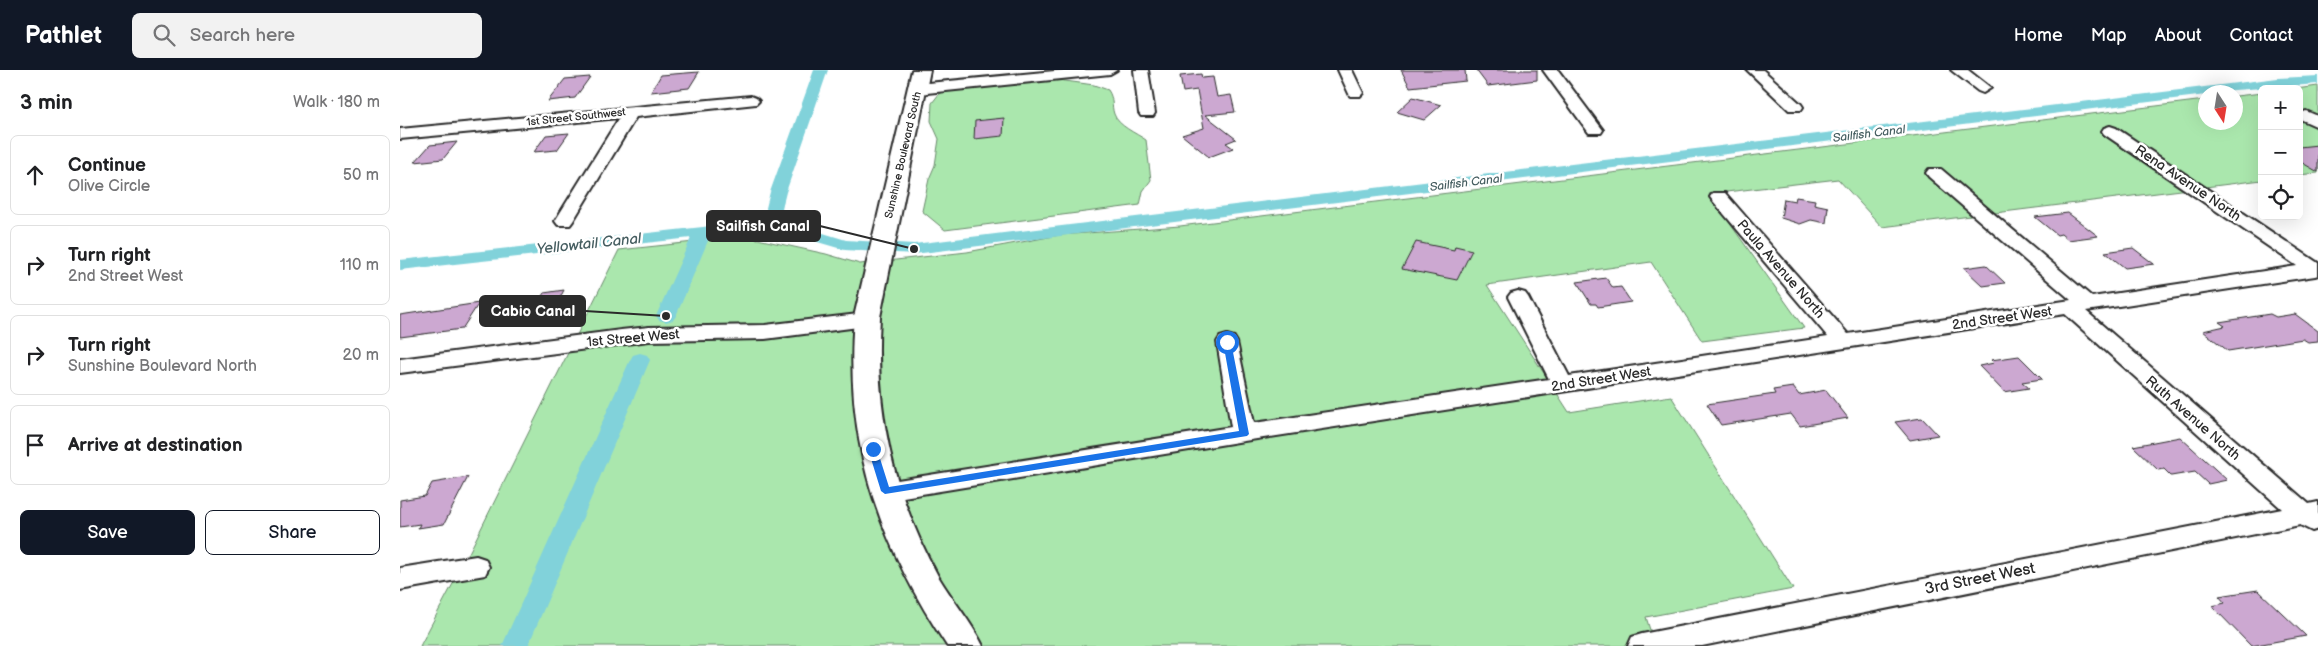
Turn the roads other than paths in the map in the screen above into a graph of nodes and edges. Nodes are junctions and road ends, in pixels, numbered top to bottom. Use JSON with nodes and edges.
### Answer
{"nodes":[{"id":1,"x":1110,"y":70,"type":"edge"},
{"id":2,"x":1141,"y":70,"type":"edge"},
{"id":3,"x":1345,"y":70,"type":"edge"},
{"id":4,"x":1550,"y":70,"type":"edge"},
{"id":5,"x":1754,"y":70,"type":"edge"},
{"id":6,"x":1958,"y":70,"type":"edge"},
{"id":7,"x":919,"y":79,"type":"edge"},
{"id":8,"x":1983,"y":88,"type":"dead end"},
{"id":9,"x":1355,"y":92,"type":"dead end"},
{"id":10,"x":751,"y":101,"type":"dead end"},
{"id":11,"x":1794,"y":107,"type":"dead end"},
{"id":12,"x":631,"y":112,"type":"junction"},
{"id":13,"x":1147,"y":113,"type":"dead end"},
{"id":14,"x":1595,"y":130,"type":"dead end"},
{"id":15,"x":2110,"y":131,"type":"dead end"},
{"id":16,"x":400,"y":134,"type":"edge"},
{"id":17,"x":1935,"y":173,"type":"dead end"},
{"id":18,"x":1719,"y":197,"type":"dead end"},
{"id":19,"x":564,"y":221,"type":"dead end"},
{"id":20,"x":2317,"y":269,"type":"edge"},
{"id":21,"x":1518,"y":297,"type":"dead end"},
{"id":22,"x":2079,"y":306,"type":"junction"},
{"id":23,"x":867,"y":320,"type":"junction"},
{"id":24,"x":1844,"y":341,"type":"junction"},
{"id":25,"x":1227,"y":342,"type":"dead end"},
{"id":26,"x":400,"y":366,"type":"edge"},
{"id":27,"x":1563,"y":385,"type":"junction"},
{"id":28,"x":1244,"y":434,"type":"junction"},
{"id":29,"x":885,"y":491,"type":"junction"},
{"id":30,"x":2314,"y":518,"type":"edge"},
{"id":31,"x":476,"y":567,"type":"dead end"},
{"id":32,"x":400,"y":579,"type":"edge"},
{"id":33,"x":966,"y":646,"type":"edge"},
{"id":34,"x":1642,"y":646,"type":"edge"}],
"edges":[{"from":1,"to":7,"type":"street"},
{"from":2,"to":13,"type":"street"},
{"from":3,"to":9,"type":"street"},
{"from":4,"to":14,"type":"street"},
{"from":5,"to":11,"type":"street"},
{"from":6,"to":8,"type":"street"},
{"from":7,"to":23,"type":"street","name":"Sunshine Boulevard South"},
{"from":10,"to":12,"type":"street","name":"1st Street Southwest"},
{"from":12,"to":16,"type":"street","name":"1st Street Southwest"},
{"from":12,"to":19,"type":"street"},
{"from":15,"to":20,"type":"street","name":"Rena Avenue North"},
{"from":17,"to":22,"type":"street","name":"Ruth Avenue North"},
{"from":18,"to":24,"type":"street","name":"Paula Avenue North"},
{"from":20,"to":22,"type":"street","name":"2nd Street West"},
{"from":21,"to":27,"type":"street"},
{"from":22,"to":24,"type":"street","name":"2nd Street West"},
{"from":22,"to":30,"type":"street","name":"Ruth Avenue North"},
{"from":23,"to":26,"type":"street","name":"1st Street West"},
{"from":23,"to":29,"type":"street","name":"Sunshine Boulevard South"},
{"from":24,"to":27,"type":"street","name":"2nd Street West"},
{"from":25,"to":28,"type":"street"},
{"from":27,"to":28,"type":"street","name":"2nd Street West"},
{"from":28,"to":29,"type":"street","name":"2nd Street West"},
{"from":29,"to":33,"type":"street","name":"Sunshine Boulevard South"},
{"from":30,"to":34,"type":"street","name":"3rd Street West"},
{"from":31,"to":32,"type":"street"}]}
